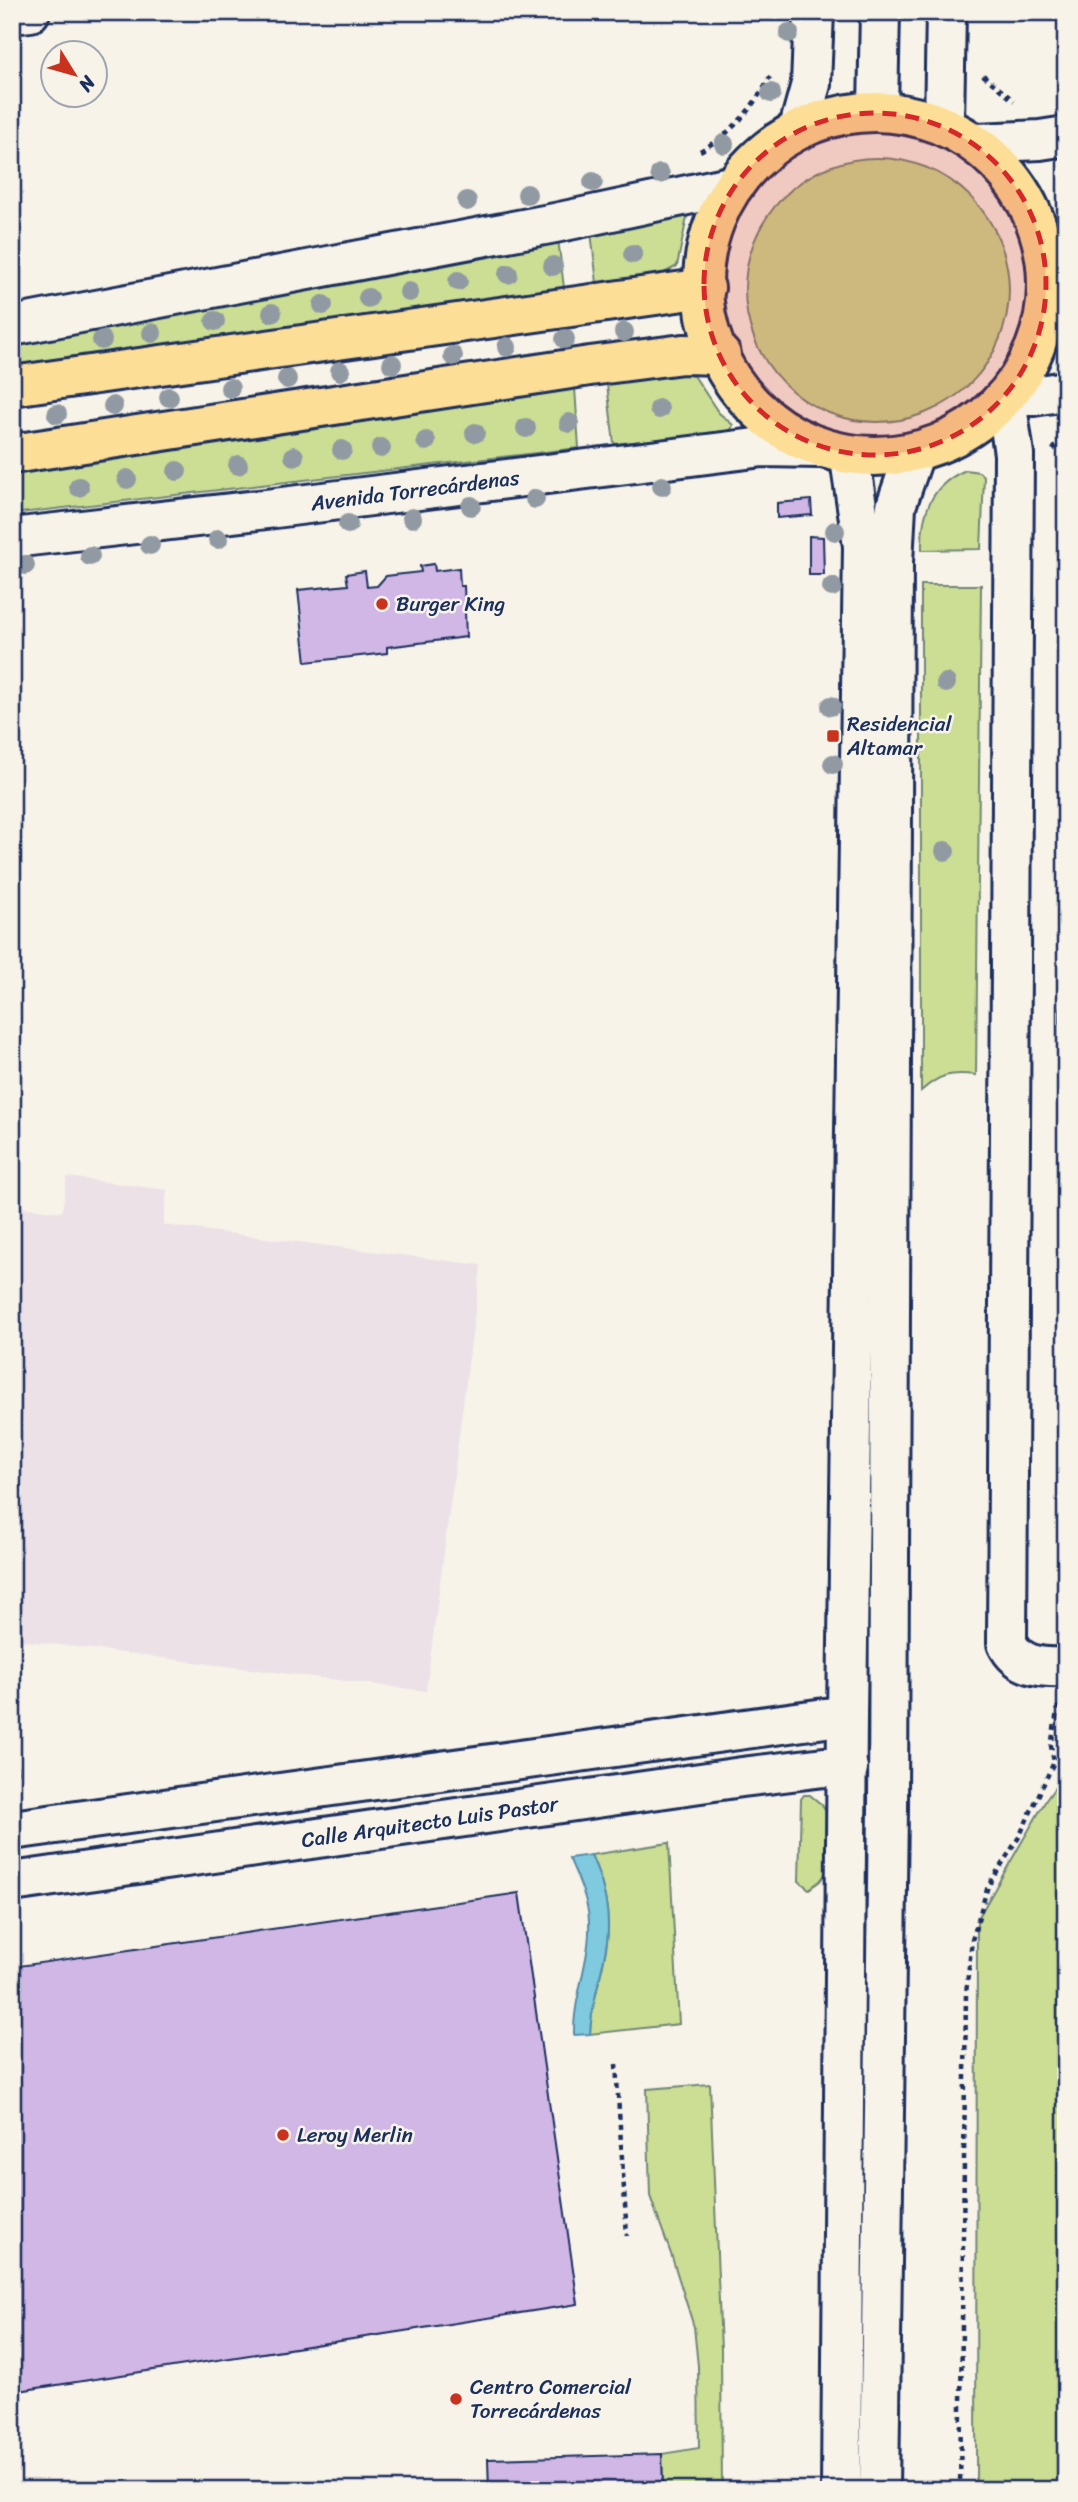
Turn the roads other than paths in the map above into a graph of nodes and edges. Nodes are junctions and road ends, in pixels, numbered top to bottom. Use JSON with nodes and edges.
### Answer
{"nodes":[{"id":1,"x":30,"y":12,"type":"edge"},
{"id":2,"x":814,"y":12,"type":"edge"},
{"id":3,"x":880,"y":12,"type":"edge"},
{"id":4,"x":946,"y":12,"type":"edge"},
{"id":5,"x":12,"y":14,"type":"edge"},
{"id":6,"x":878,"y":108,"type":"junction"},
{"id":7,"x":944,"y":123,"type":"junction"},
{"id":8,"x":800,"y":124,"type":"junction"},
{"id":9,"x":1066,"y":136,"type":"edge"},
{"id":10,"x":978,"y":143,"type":"junction"},
{"id":11,"x":730,"y":186,"type":"junction"},
{"id":12,"x":1051,"y":229,"type":"edge"},
{"id":13,"x":1056,"y":283,"type":"edge"},
{"id":14,"x":705,"y":288,"type":"junction"},
{"id":15,"x":12,"y":326,"type":"edge"},
{"id":16,"x":721,"y":355,"type":"junction"},
{"id":17,"x":12,"y":386,"type":"edge"},
{"id":18,"x":1066,"y":391,"type":"edge"},
{"id":19,"x":1011,"y":392,"type":"junction"},
{"id":20,"x":834,"y":453,"type":"junction"},
{"id":21,"x":12,"y":454,"type":"edge"},
{"id":22,"x":913,"y":457,"type":"junction"},
{"id":23,"x":12,"y":538,"type":"edge"},
{"id":24,"x":1063,"y":1681,"type":"edge"},
{"id":25,"x":848,"y":1715,"type":"junction"},
{"id":26,"x":848,"y":1768,"type":"junction"},
{"id":27,"x":12,"y":1830,"type":"edge"},
{"id":28,"x":12,"y":1882,"type":"edge"},
{"id":29,"x":841,"y":2490,"type":"edge"},
{"id":30,"x":879,"y":2490,"type":"edge"}],
"edges":[{"from":1,"to":5,"type":"street"},
{"from":2,"to":8,"type":"street"},
{"from":3,"to":6,"type":"street"},
{"from":4,"to":7,"type":"street"},
{"from":6,"to":7,"type":"main road"},
{"from":6,"to":8,"type":"main road"},
{"from":7,"to":10,"type":"main road"},
{"from":8,"to":11,"type":"main road"},
{"from":9,"to":10,"type":"street"},
{"from":10,"to":12,"type":"main road"},
{"from":11,"to":14,"type":"main road"},
{"from":11,"to":15,"type":"street"},
{"from":12,"to":13,"type":"main road"},
{"from":13,"to":19,"type":"main road"},
{"from":14,"to":16,"type":"main road"},
{"from":14,"to":17,"type":"main road"},
{"from":16,"to":20,"type":"main road"},
{"from":16,"to":21,"type":"main road"},
{"from":18,"to":19,"type":"street"},
{"from":19,"to":22,"type":"main road"},
{"from":19,"to":24,"type":"street"},
{"from":20,"to":22,"type":"main road"},
{"from":20,"to":23,"type":"street","name":"Avenida Torrecárdenas"},
{"from":20,"to":25,"type":"street"},
{"from":22,"to":30,"type":"street"},
{"from":25,"to":26,"type":"street"},
{"from":25,"to":27,"type":"street"},
{"from":26,"to":28,"type":"street","name":"Calle Arquitecto Luis Pastor"},
{"from":26,"to":29,"type":"street"}]}
